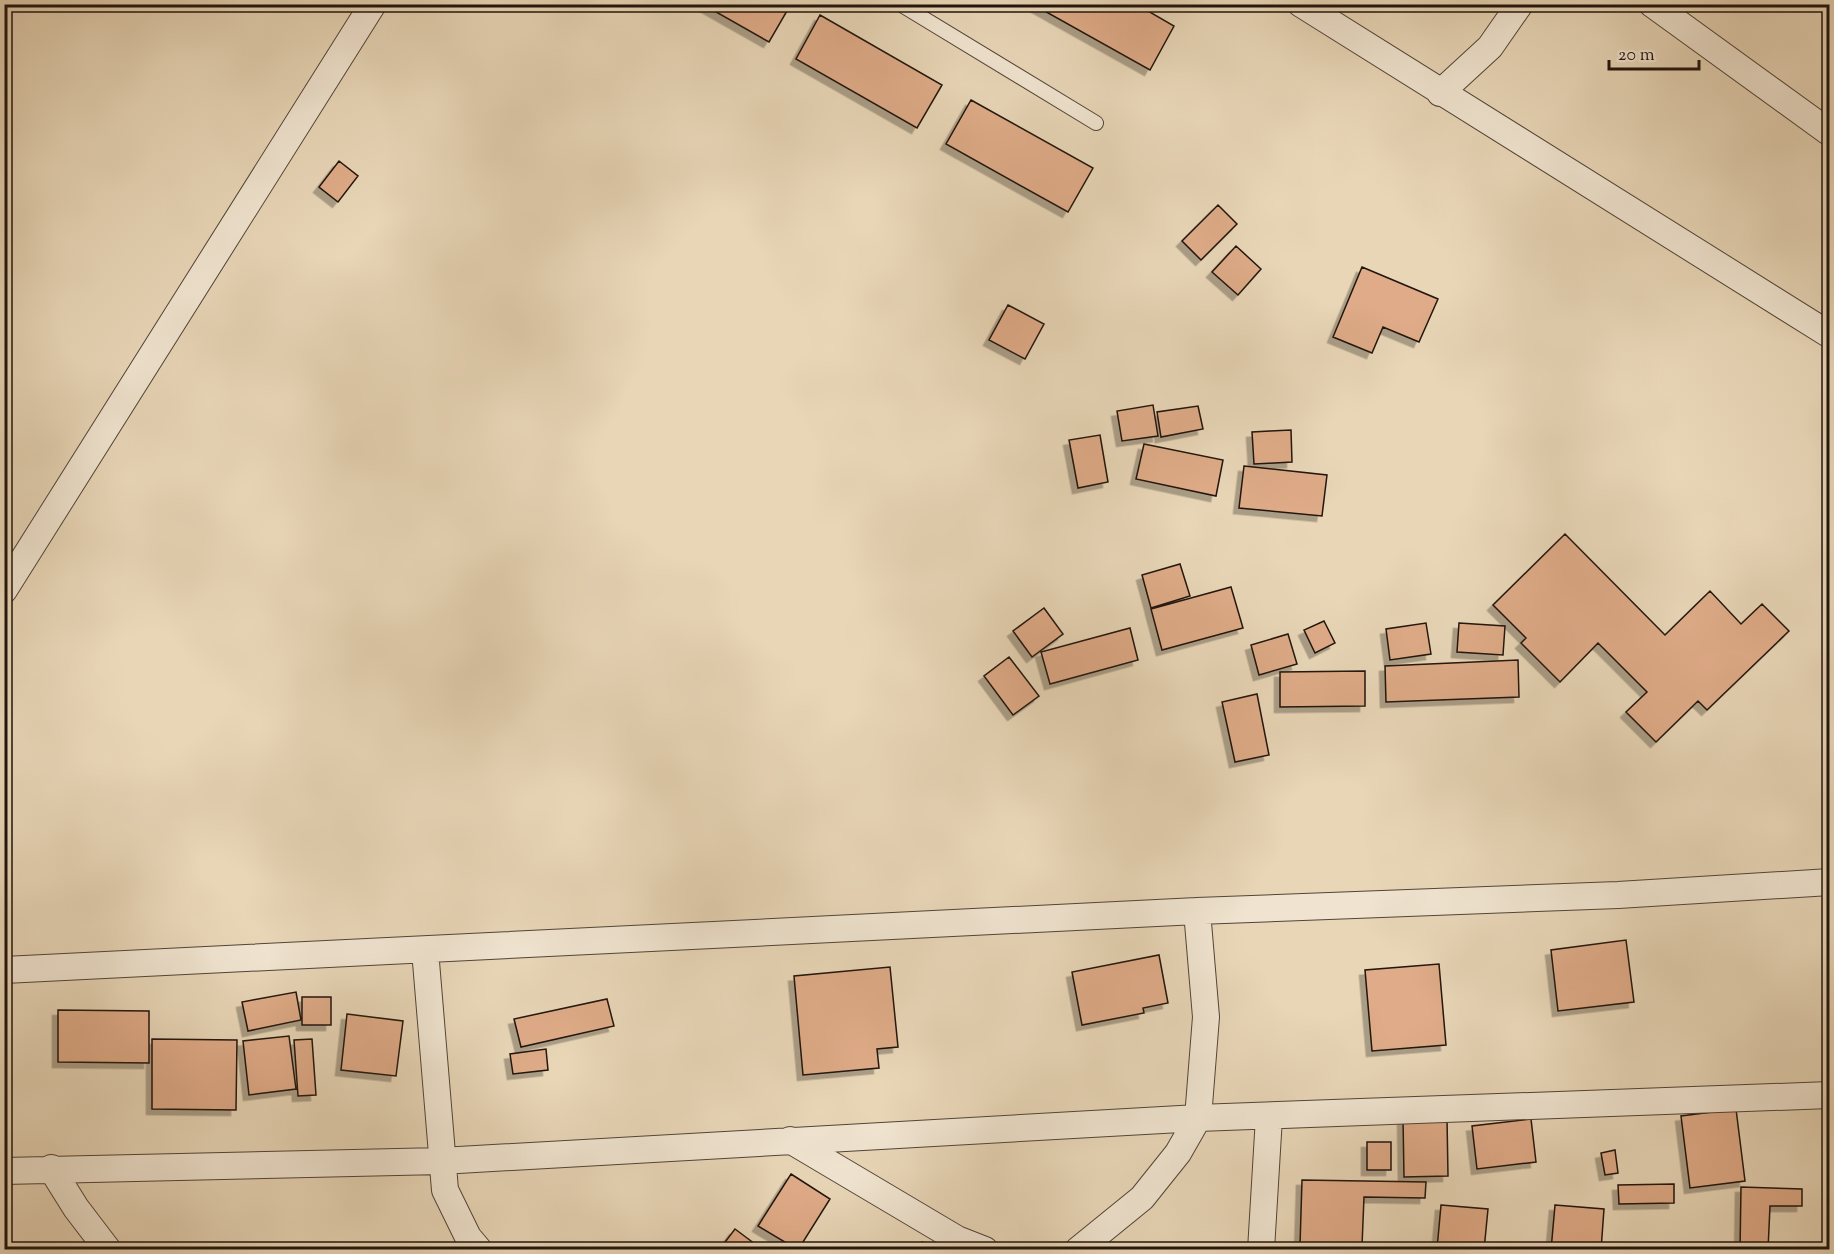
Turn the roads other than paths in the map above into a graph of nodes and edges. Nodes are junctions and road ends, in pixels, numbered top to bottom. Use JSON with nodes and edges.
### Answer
{"nodes":[{"id":1,"x":373,"y":4,"type":"edge"},
{"id":2,"x":900,"y":4,"type":"edge"},
{"id":3,"x":1301,"y":4,"type":"edge"},
{"id":4,"x":1520,"y":4,"type":"edge"},
{"id":5,"x":1652,"y":4,"type":"edge"},
{"id":6,"x":1440,"y":93,"type":"junction"},
{"id":7,"x":1096,"y":123,"type":"dead end"},
{"id":8,"x":1830,"y":133,"type":"edge"},
{"id":9,"x":1830,"y":335,"type":"edge"},
{"id":10,"x":4,"y":590,"type":"edge"},
{"id":11,"x":1830,"y":882,"type":"edge"},
{"id":12,"x":1197,"y":911,"type":"junction"},
{"id":13,"x":425,"y":950,"type":"junction"},
{"id":14,"x":4,"y":970,"type":"edge"},
{"id":15,"x":1830,"y":1095,"type":"edge"},
{"id":16,"x":1269,"y":1116,"type":"junction"},
{"id":17,"x":1198,"y":1118,"type":"junction"},
{"id":18,"x":790,"y":1140,"type":"junction"},
{"id":19,"x":441,"y":1161,"type":"junction"},
{"id":20,"x":51,"y":1168,"type":"junction"},
{"id":21,"x":4,"y":1171,"type":"edge"},
{"id":22,"x":108,"y":1250,"type":"edge"},
{"id":23,"x":478,"y":1250,"type":"edge"},
{"id":24,"x":985,"y":1250,"type":"edge"},
{"id":25,"x":1078,"y":1250,"type":"edge"},
{"id":26,"x":1261,"y":1250,"type":"edge"}],
"edges":[{"from":1,"to":10,"type":"street"},
{"from":2,"to":7,"type":"lane"},
{"from":3,"to":6,"type":"street"},
{"from":4,"to":6,"type":"street"},
{"from":5,"to":8,"type":"street"},
{"from":6,"to":9,"type":"street"},
{"from":11,"to":12,"type":"street"},
{"from":12,"to":13,"type":"street"},
{"from":12,"to":17,"type":"street"},
{"from":13,"to":14,"type":"street"},
{"from":13,"to":19,"type":"street"},
{"from":15,"to":16,"type":"street"},
{"from":16,"to":17,"type":"street"},
{"from":16,"to":26,"type":"street"},
{"from":17,"to":18,"type":"street"},
{"from":17,"to":25,"type":"street"},
{"from":18,"to":19,"type":"street"},
{"from":18,"to":24,"type":"street"},
{"from":19,"to":20,"type":"street"},
{"from":19,"to":23,"type":"street"},
{"from":20,"to":21,"type":"street"},
{"from":20,"to":22,"type":"street"}]}
